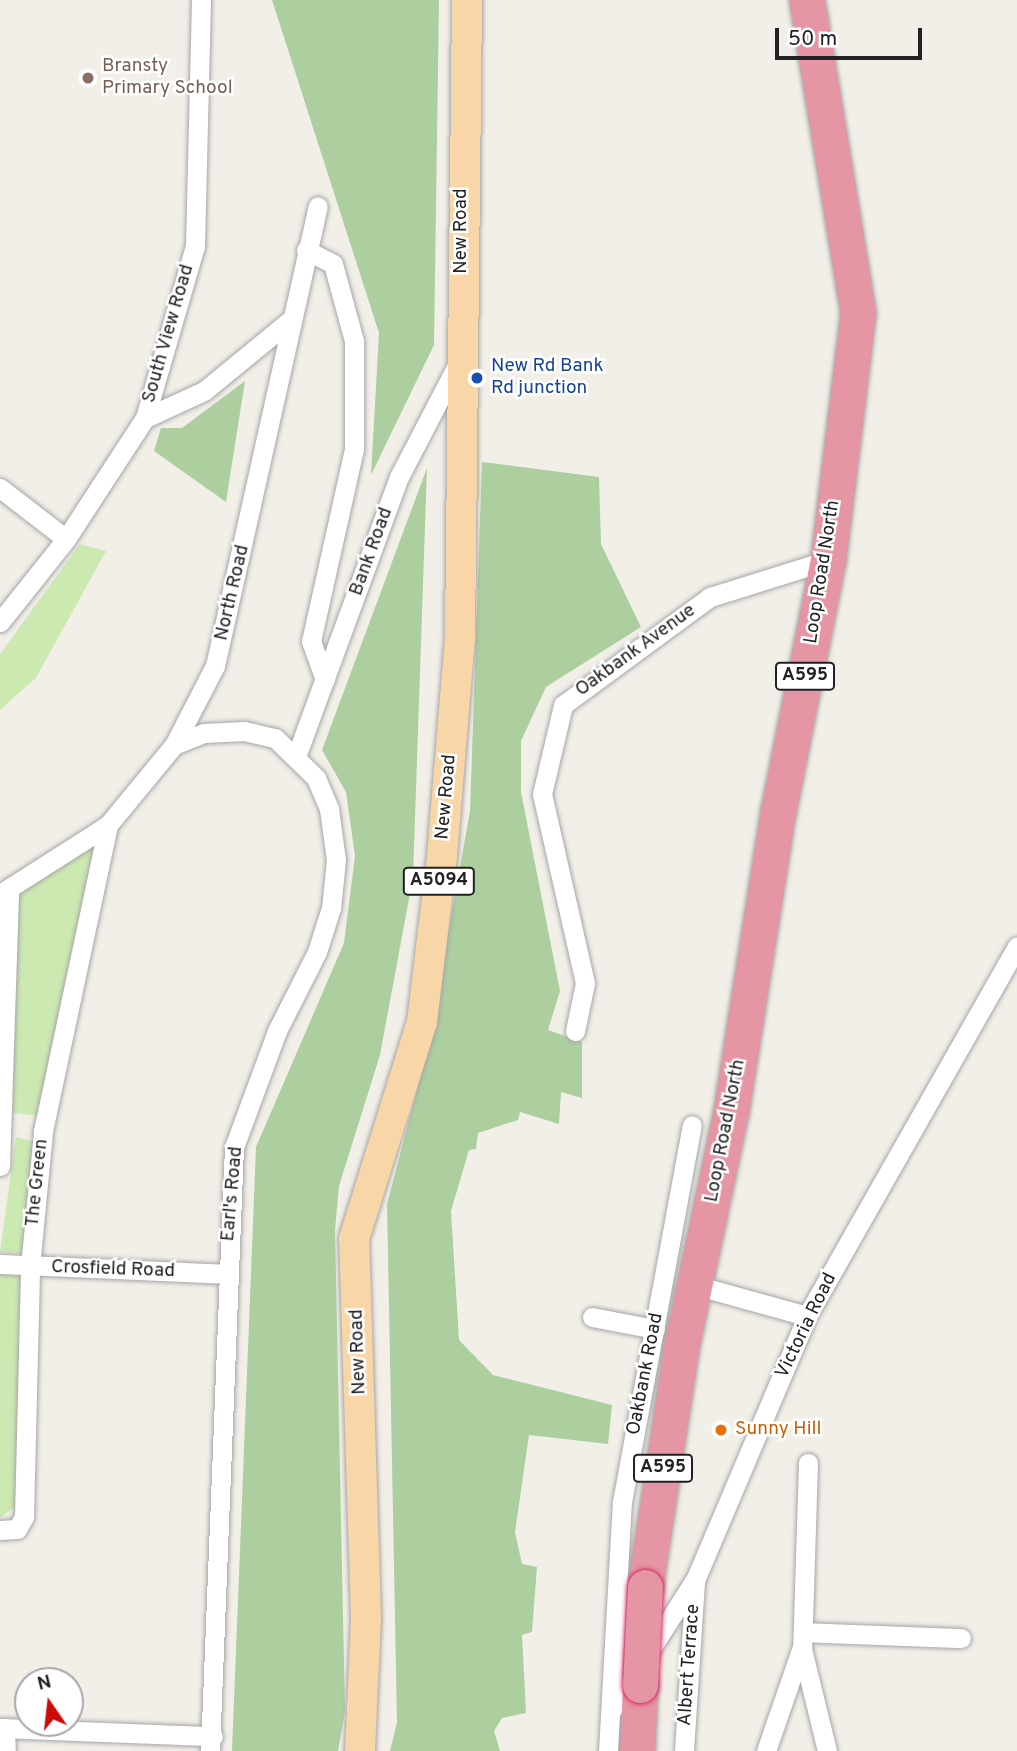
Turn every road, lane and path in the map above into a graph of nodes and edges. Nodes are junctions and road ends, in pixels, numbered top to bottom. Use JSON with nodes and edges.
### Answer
{"nodes":[{"id":1,"x":201,"y":0,"type":"edge"},
{"id":2,"x":467,"y":0,"type":"edge"},
{"id":3,"x":807,"y":0,"type":"edge"},
{"id":4,"x":318,"y":206,"type":"dead end"},
{"id":5,"x":306,"y":250,"type":"junction"},
{"id":6,"x":288,"y":321,"type":"junction"},
{"id":7,"x":462,"y":356,"type":"junction"},
{"id":8,"x":145,"y":418,"type":"junction"},
{"id":9,"x":0,"y":488,"type":"edge"},
{"id":10,"x":66,"y":539,"type":"junction"},
{"id":11,"x":828,"y":560,"type":"junction"},
{"id":12,"x":0,"y":622,"type":"edge"},
{"id":13,"x":325,"y":680,"type":"junction"},
{"id":14,"x":174,"y":745,"type":"junction"},
{"id":15,"x":297,"y":754,"type":"junction"},
{"id":16,"x":108,"y":825,"type":"junction"},
{"id":17,"x":4,"y":891,"type":"edge"},
{"id":18,"x":1017,"y":947,"type":"edge"},
{"id":19,"x":575,"y":1031,"type":"dead end"},
{"id":20,"x":692,"y":1125,"type":"dead end"},
{"id":21,"x":0,"y":1166,"type":"edge"},
{"id":22,"x":0,"y":1264,"type":"edge"},
{"id":23,"x":30,"y":1267,"type":"junction"},
{"id":24,"x":226,"y":1274,"type":"junction"},
{"id":25,"x":695,"y":1285,"type":"junction"},
{"id":26,"x":807,"y":1316,"type":"junction"},
{"id":27,"x":592,"y":1317,"type":"dead end"},
{"id":28,"x":668,"y":1339,"type":"junction"},
{"id":29,"x":808,"y":1463,"type":"dead end"},
{"id":30,"x":0,"y":1530,"type":"edge"},
{"id":31,"x":696,"y":1578,"type":"junction"},
{"id":32,"x":961,"y":1638,"type":"dead end"},
{"id":33,"x":802,"y":1641,"type":"junction"},
{"id":34,"x":611,"y":1711,"type":"junction"},
{"id":35,"x":3,"y":1728,"type":"edge"},
{"id":36,"x":212,"y":1744,"type":"edge"},
{"id":37,"x":6,"y":1751,"type":"edge"},
{"id":38,"x":360,"y":1751,"type":"edge"},
{"id":39,"x":608,"y":1751,"type":"edge"},
{"id":40,"x":637,"y":1751,"type":"edge"},
{"id":41,"x":684,"y":1751,"type":"edge"},
{"id":42,"x":766,"y":1751,"type":"edge"},
{"id":43,"x":827,"y":1751,"type":"edge"}],
"edges":[{"from":1,"to":8,"type":"street","name":"South View Road"},
{"from":2,"to":7,"type":"main road","name":"New Road","number":"A5094"},
{"from":3,"to":11,"type":"highway","name":"Loop Road North","number":"A595"},
{"from":4,"to":5,"type":"street","name":"North Road"},
{"from":5,"to":6,"type":"street","name":"North Road"},
{"from":5,"to":13,"type":"street"},
{"from":6,"to":8,"type":"street"},
{"from":6,"to":14,"type":"street","name":"North Road"},
{"from":7,"to":13,"type":"street","name":"Bank Road"},
{"from":7,"to":38,"type":"main road","name":"New Road","number":"A5094"},
{"from":8,"to":10,"type":"street","name":"South View Road"},
{"from":9,"to":10,"type":"street"},
{"from":10,"to":12,"type":"street","name":"South View Road"},
{"from":11,"to":19,"type":"street","name":"Oakbank Avenue"},
{"from":11,"to":25,"type":"highway","name":"Loop Road North","number":"A595"},
{"from":13,"to":15,"type":"street","name":"Bank Road"},
{"from":14,"to":15,"type":"street","name":"Earl's Road"},
{"from":14,"to":16,"type":"street","name":"North Road"},
{"from":15,"to":24,"type":"street","name":"Earl's Road"},
{"from":16,"to":17,"type":"street","name":"North Road"},
{"from":16,"to":23,"type":"street","name":"The Green"},
{"from":17,"to":21,"type":"street","name":"The Green"},
{"from":18,"to":26,"type":"street","name":"Victoria Road"},
{"from":20,"to":28,"type":"street","name":"Oakbank Road"},
{"from":22,"to":23,"type":"street","name":"Crosfield Road"},
{"from":23,"to":24,"type":"street","name":"Crosfield Road"},
{"from":23,"to":30,"type":"street","name":"The Green"},
{"from":24,"to":36,"type":"street","name":"Earl's Road"},
{"from":25,"to":26,"type":"street"},
{"from":25,"to":28,"type":"highway","name":"Loop Road North","number":"A595"},
{"from":26,"to":31,"type":"street","name":"Victoria Road"},
{"from":27,"to":28,"type":"street"},
{"from":28,"to":34,"type":"street","name":"Oakbank Road"},
{"from":28,"to":40,"type":"highway","number":"A595","bridge":true},
{"from":29,"to":33,"type":"street"},
{"from":31,"to":34,"type":"street","name":"Victoria Road"},
{"from":31,"to":41,"type":"street","name":"Albert Terrace"},
{"from":32,"to":33,"type":"street"},
{"from":33,"to":42,"type":"street"},
{"from":33,"to":43,"type":"street"},
{"from":34,"to":39,"type":"street","name":"Oakbank Road"},
{"from":35,"to":36,"type":"street"},
{"from":35,"to":37,"type":"street"}]}
